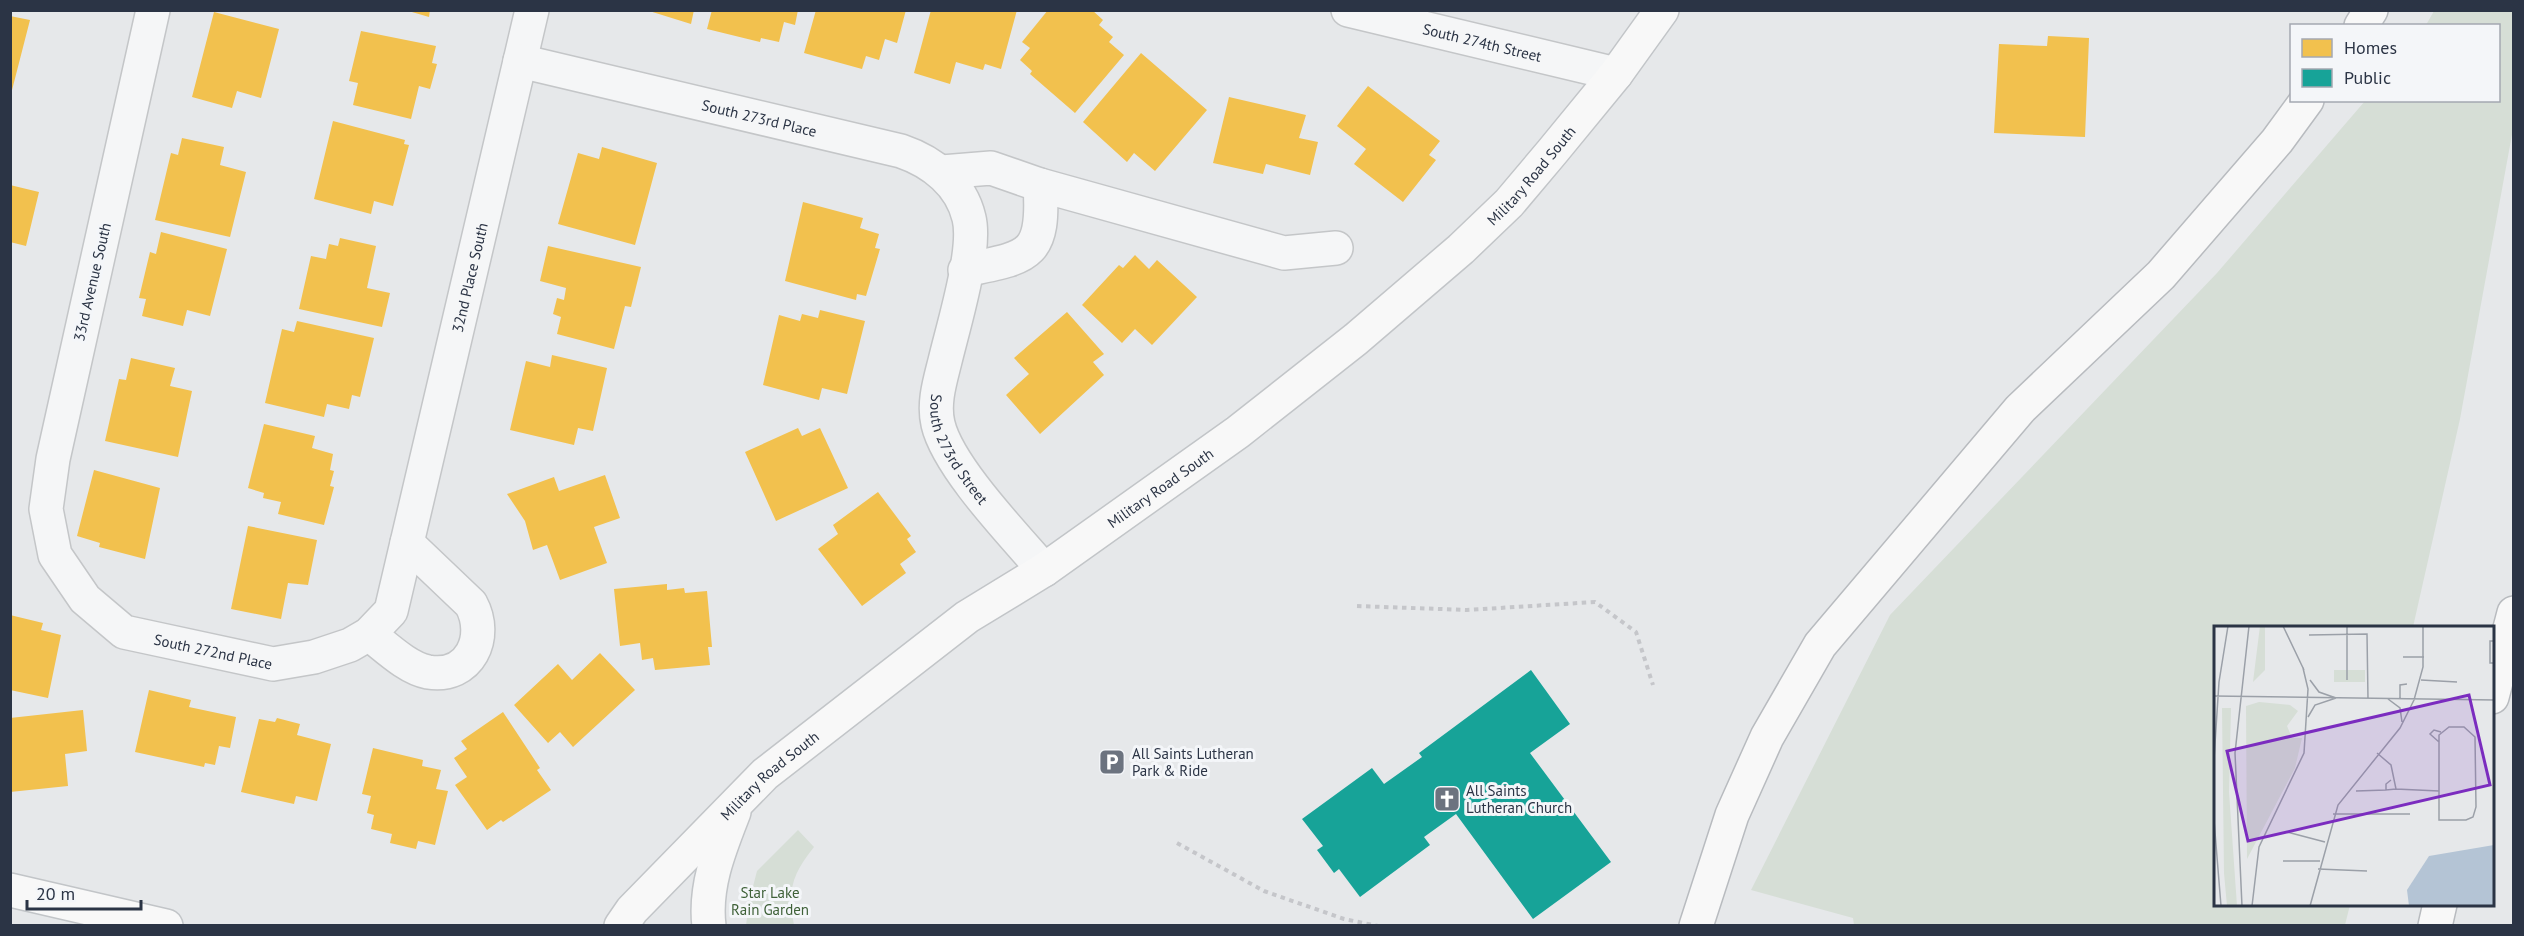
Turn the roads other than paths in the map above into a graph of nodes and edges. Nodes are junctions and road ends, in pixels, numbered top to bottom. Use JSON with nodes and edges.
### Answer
{"nodes":[{"id":1,"x":153,"y":10,"type":"edge"},
{"id":2,"x":532,"y":10,"type":"edge"},
{"id":3,"x":1348,"y":10,"type":"edge"},
{"id":4,"x":1662,"y":10,"type":"edge"},
{"id":5,"x":2371,"y":10,"type":"edge"},
{"id":6,"x":2362,"y":24,"type":"edge"},
{"id":7,"x":520,"y":62,"type":"junction"},
{"id":8,"x":1616,"y":74,"type":"junction"},
{"id":9,"x":2306,"y":102,"type":"edge"},
{"id":10,"x":942,"y":172,"type":"junction"},
{"id":11,"x":1040,"y":185,"type":"junction"},
{"id":12,"x":969,"y":217,"type":"joint"},
{"id":13,"x":1336,"y":248,"type":"dead end"},
{"id":14,"x":965,"y":270,"type":"junction"},
{"id":15,"x":407,"y":543,"type":"junction"},
{"id":16,"x":55,"y":555,"type":"joint"},
{"id":17,"x":1044,"y":570,"type":"junction"},
{"id":18,"x":2514,"y":613,"type":"edge"},
{"id":19,"x":380,"y":623,"type":"junction"},
{"id":20,"x":2494,"y":693,"type":"edge"},
{"id":21,"x":738,"y":801,"type":"junction"},
{"id":22,"x":10,"y":890,"type":"edge"},
{"id":23,"x":2439,"y":906,"type":"edge"},
{"id":24,"x":166,"y":926,"type":"edge"},
{"id":25,"x":621,"y":926,"type":"edge"},
{"id":26,"x":709,"y":926,"type":"edge"},
{"id":27,"x":1696,"y":926,"type":"edge"},
{"id":28,"x":2434,"y":926,"type":"edge"}],
"edges":[{"from":1,"to":16,"type":"street","name":"33rd Avenue South"},
{"from":2,"to":7,"type":"street","name":"32nd Place South"},
{"from":3,"to":8,"type":"street","name":"South 274th Street"},
{"from":4,"to":8,"type":"main road","name":"Military Road South"},
{"from":5,"to":6,"type":"main road"},
{"from":7,"to":10,"type":"street","name":"South 273rd Place"},
{"from":7,"to":15,"type":"street","name":"32nd Place South"},
{"from":8,"to":17,"type":"main road","name":"Military Road South"},
{"from":9,"to":27,"type":"main road"},
{"from":10,"to":11,"type":"street"},
{"from":10,"to":12,"type":"street","name":"South 273rd Place"},
{"from":11,"to":13,"type":"street"},
{"from":11,"to":14,"type":"street"},
{"from":12,"to":14,"type":"street","name":"South 273rd Street"},
{"from":14,"to":17,"type":"street","name":"South 273rd Street"},
{"from":15,"to":19,"type":"street","name":"32nd Place South"},
{"from":15,"to":19,"type":"street"},
{"from":16,"to":19,"type":"street","name":"South 272nd Place"},
{"from":17,"to":21,"type":"main road","name":"Military Road South"},
{"from":18,"to":20,"type":"main road"},
{"from":21,"to":25,"type":"main road","name":"Military Road South"},
{"from":21,"to":26,"type":"main road"},
{"from":22,"to":24,"type":"main road"},
{"from":23,"to":28,"type":"main road"}]}
